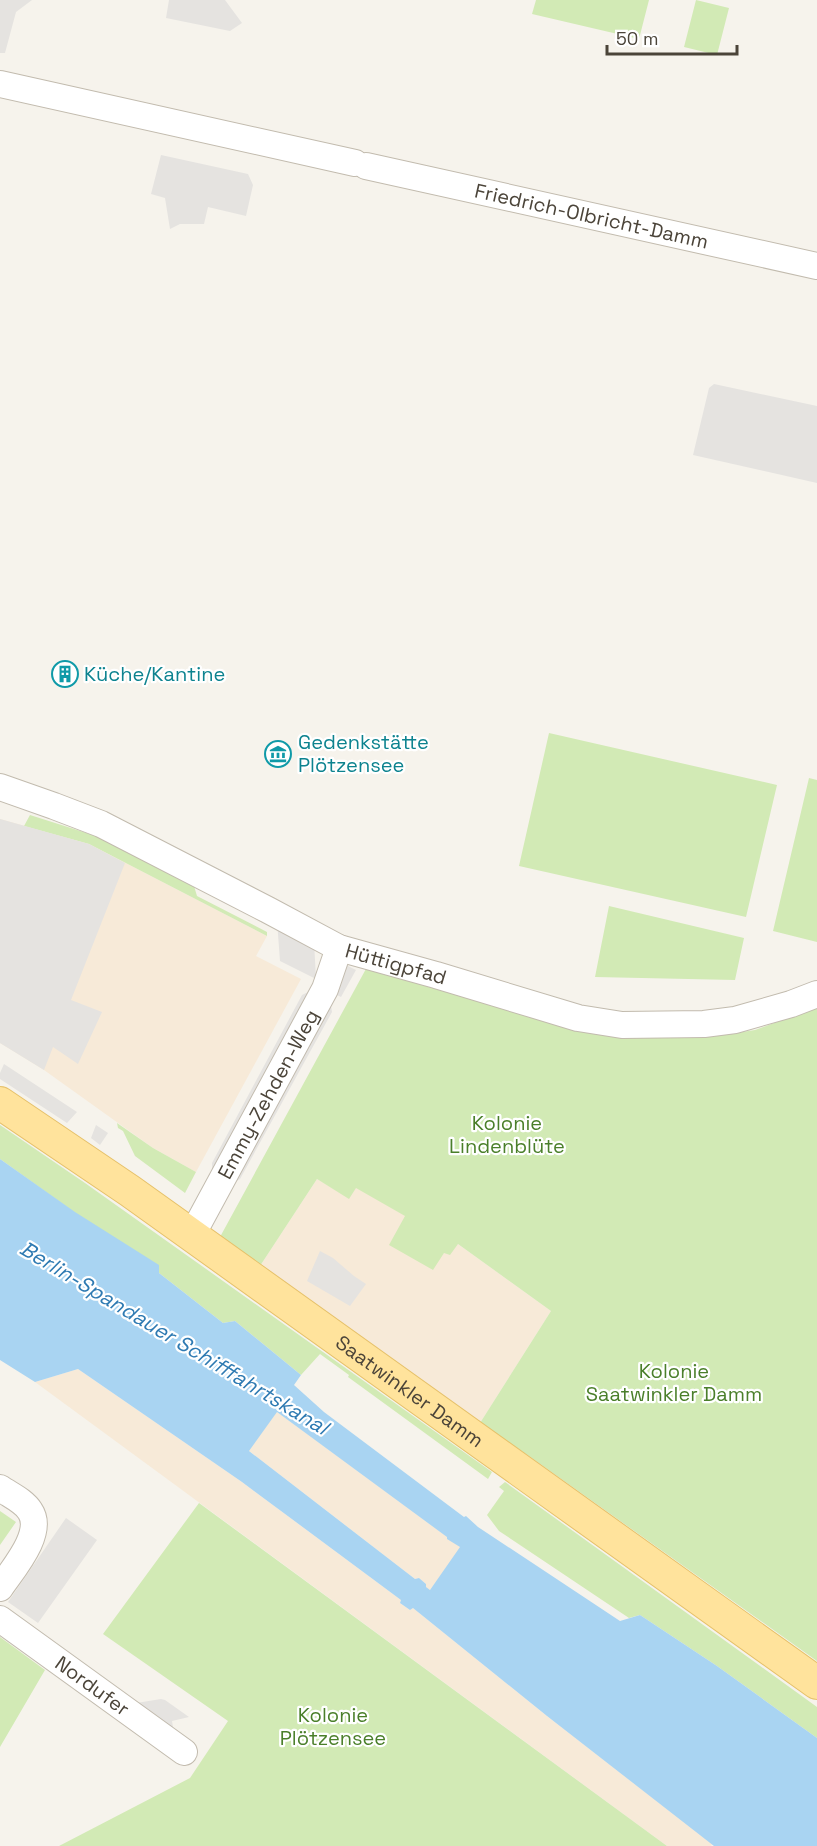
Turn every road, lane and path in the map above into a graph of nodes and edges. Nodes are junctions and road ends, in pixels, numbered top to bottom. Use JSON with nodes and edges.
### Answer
{"nodes":[{"id":1,"x":0,"y":84,"type":"edge"},
{"id":2,"x":817,"y":266,"type":"edge"},
{"id":3,"x":0,"y":788,"type":"edge"},
{"id":4,"x":339,"y":948,"type":"junction"},
{"id":5,"x":817,"y":994,"type":"edge"},
{"id":6,"x":0,"y":1103,"type":"edge"},
{"id":7,"x":192,"y":1235,"type":"junction"},
{"id":8,"x":0,"y":1488,"type":"edge"},
{"id":9,"x":0,"y":1588,"type":"edge"},
{"id":10,"x":0,"y":1619,"type":"edge"},
{"id":11,"x":817,"y":1683,"type":"edge"},
{"id":12,"x":184,"y":1752,"type":"dead end"}],
"edges":[{"from":1,"to":2,"type":"street","name":"Friedrich-Olbricht-Damm"},
{"from":3,"to":4,"type":"street","name":"Hüttigpfad"},
{"from":4,"to":5,"type":"street","name":"Hüttigpfad"},
{"from":4,"to":7,"type":"street","name":"Emmy-Zehden-Weg"},
{"from":6,"to":7,"type":"main road","name":"Saatwinkler Damm"},
{"from":7,"to":11,"type":"main road","name":"Saatwinkler Damm"},
{"from":8,"to":9,"type":"street"},
{"from":10,"to":12,"type":"street","name":"Nordufer"}]}
